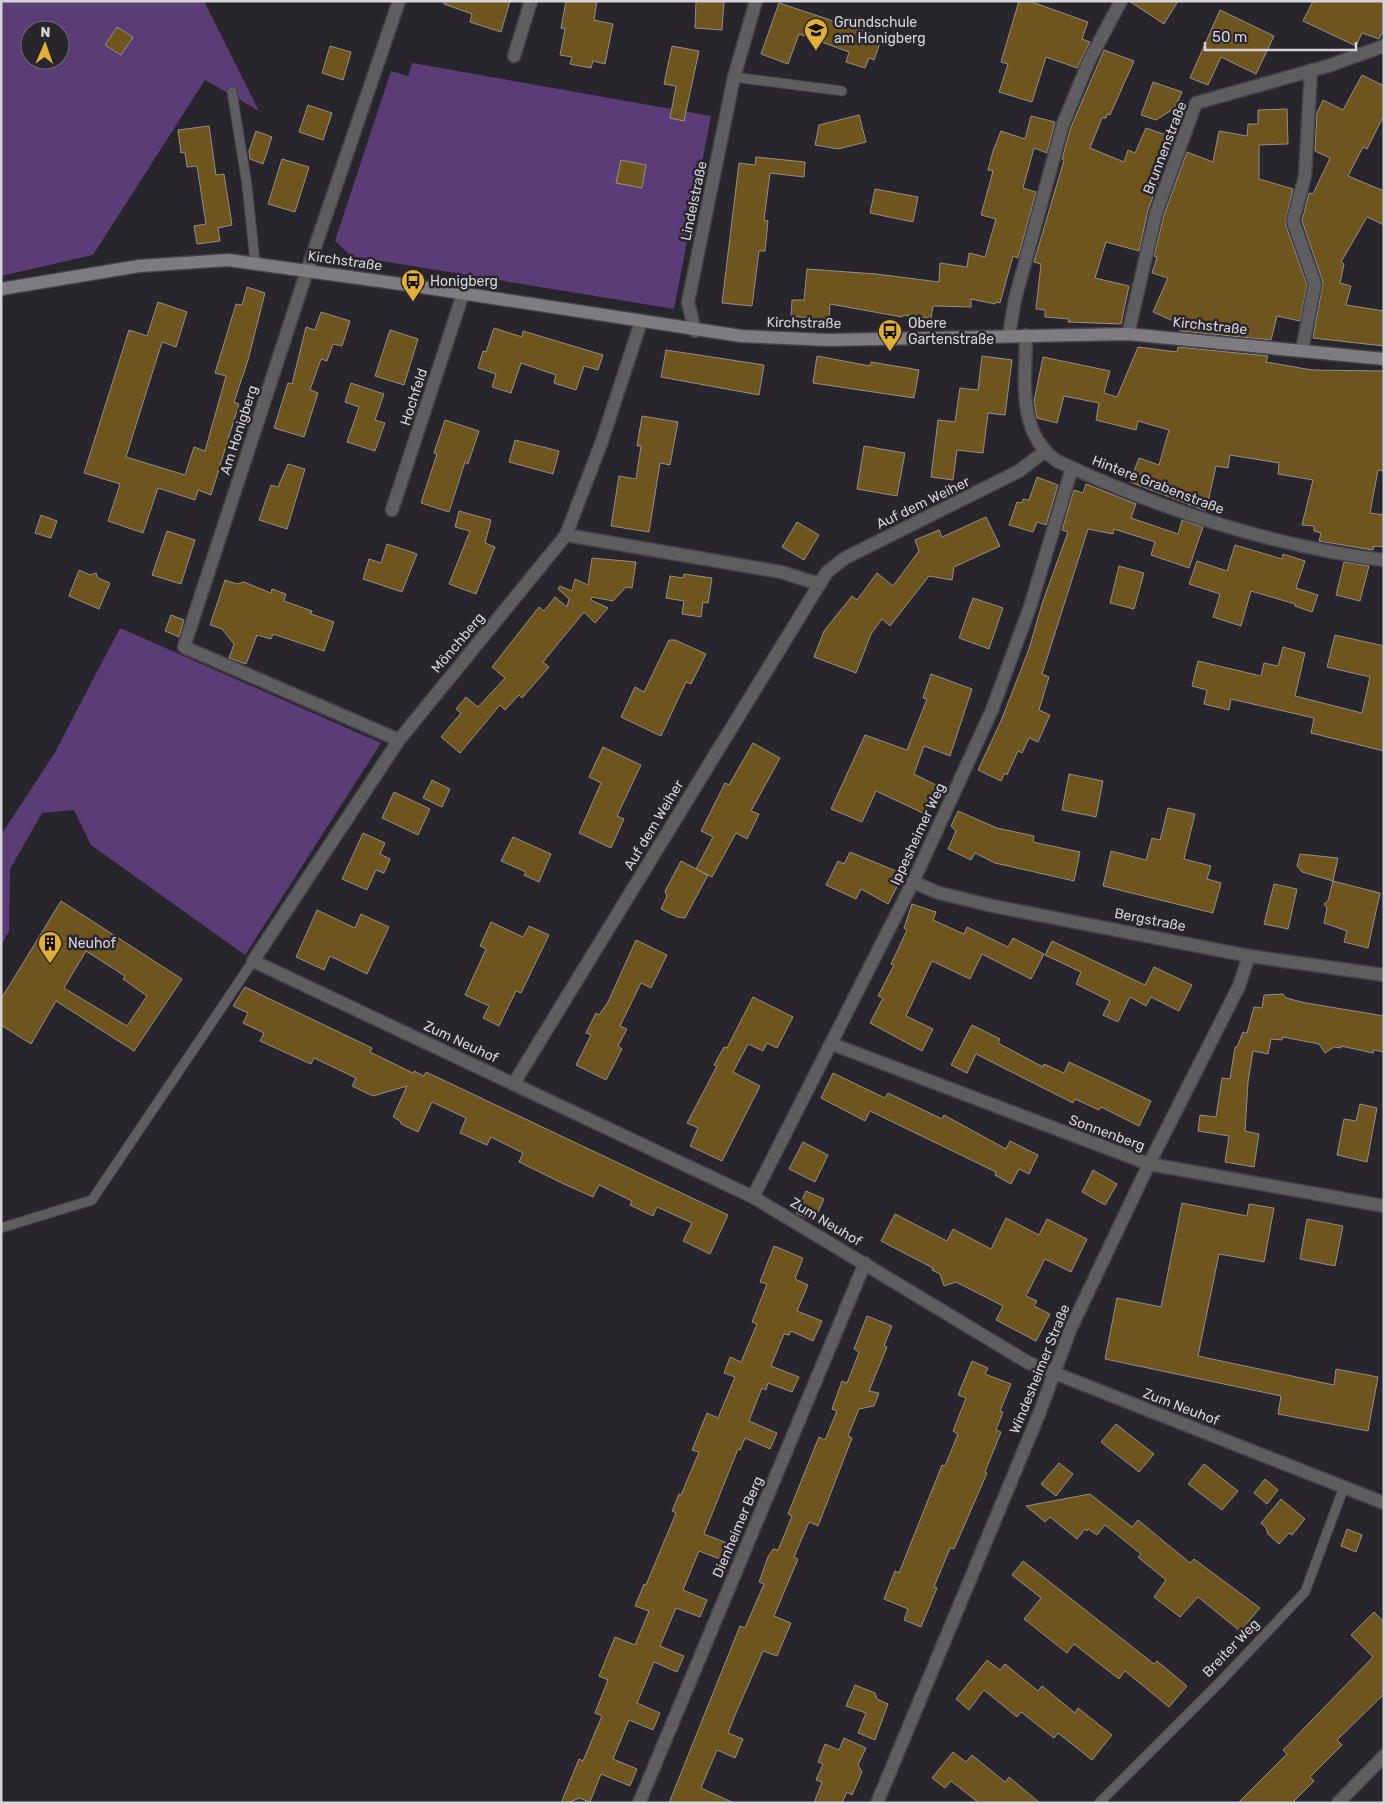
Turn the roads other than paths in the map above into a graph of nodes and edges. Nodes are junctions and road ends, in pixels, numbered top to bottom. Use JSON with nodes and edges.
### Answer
{"nodes":[{"id":1,"x":399,"y":1,"type":"edge"},
{"id":2,"x":531,"y":1,"type":"edge"},
{"id":3,"x":756,"y":1,"type":"edge"},
{"id":4,"x":1121,"y":1,"type":"edge"},
{"id":5,"x":1384,"y":46,"type":"edge"},
{"id":6,"x":514,"y":56,"type":"dead end"},
{"id":7,"x":1311,"y":70,"type":"junction"},
{"id":8,"x":734,"y":77,"type":"junction"},
{"id":9,"x":842,"y":91,"type":"dead end"},
{"id":10,"x":232,"y":92,"type":"dead end"},
{"id":11,"x":255,"y":262,"type":"junction"},
{"id":12,"x":307,"y":271,"type":"junction"},
{"id":13,"x":1,"y":290,"type":"edge"},
{"id":14,"x":463,"y":294,"type":"junction"},
{"id":15,"x":641,"y":322,"type":"junction"},
{"id":16,"x":695,"y":331,"type":"junction"},
{"id":17,"x":1128,"y":334,"type":"junction"},
{"id":18,"x":1009,"y":335,"type":"junction"},
{"id":19,"x":1026,"y":335,"type":"junction"},
{"id":20,"x":1302,"y":350,"type":"junction"},
{"id":21,"x":1384,"y":358,"type":"edge"},
{"id":22,"x":1044,"y":452,"type":"junction"},
{"id":23,"x":1072,"y":468,"type":"junction"},
{"id":24,"x":392,"y":510,"type":"dead end"},
{"id":25,"x":566,"y":535,"type":"junction"},
{"id":26,"x":1384,"y":560,"type":"edge"},
{"id":27,"x":819,"y":584,"type":"junction"},
{"id":28,"x":399,"y":740,"type":"junction"},
{"id":29,"x":913,"y":882,"type":"junction"},
{"id":30,"x":1249,"y":956,"type":"junction"},
{"id":31,"x":252,"y":961,"type":"junction"},
{"id":32,"x":1384,"y":975,"type":"edge"},
{"id":33,"x":832,"y":1044,"type":"junction"},
{"id":34,"x":514,"y":1082,"type":"junction"},
{"id":35,"x":1149,"y":1164,"type":"junction"},
{"id":36,"x":753,"y":1197,"type":"junction"},
{"id":37,"x":1384,"y":1206,"type":"edge"},
{"id":38,"x":1,"y":1228,"type":"edge"},
{"id":39,"x":865,"y":1263,"type":"junction"},
{"id":40,"x":1054,"y":1374,"type":"junction"},
{"id":41,"x":1344,"y":1487,"type":"junction"},
{"id":42,"x":1384,"y":1503,"type":"edge"},
{"id":43,"x":1384,"y":1756,"type":"edge"},
{"id":44,"x":639,"y":1803,"type":"edge"},
{"id":45,"x":877,"y":1803,"type":"edge"},
{"id":46,"x":1099,"y":1803,"type":"edge"},
{"id":47,"x":1338,"y":1803,"type":"edge"}],
"edges":[{"from":1,"to":12,"type":"street","name":"Am Honigberg"},
{"from":2,"to":6,"type":"street"},
{"from":3,"to":8,"type":"street","name":"Lindelstraße"},
{"from":4,"to":18,"type":"street"},
{"from":5,"to":7,"type":"street","name":"Brunnenstraße"},
{"from":7,"to":17,"type":"street","name":"Brunnenstraße"},
{"from":7,"to":20,"type":"street"},
{"from":8,"to":9,"type":"lane"},
{"from":8,"to":16,"type":"street","name":"Lindelstraße"},
{"from":10,"to":11,"type":"lane"},
{"from":11,"to":12,"type":"street","name":"Kirchstraße"},
{"from":11,"to":13,"type":"street","name":"Kirchstraße"},
{"from":12,"to":14,"type":"street","name":"Kirchstraße"},
{"from":12,"to":28,"type":"street","name":"Am Honigberg"},
{"from":14,"to":15,"type":"street","name":"Kirchstraße"},
{"from":14,"to":24,"type":"street","name":"Hochfeld"},
{"from":15,"to":16,"type":"street","name":"Kirchstraße"},
{"from":15,"to":25,"type":"street","name":"Mönchberg"},
{"from":16,"to":18,"type":"street","name":"Kirchstraße"},
{"from":17,"to":19,"type":"street","name":"Kirchstraße"},
{"from":17,"to":20,"type":"street","name":"Kirchstraße"},
{"from":18,"to":19,"type":"street","name":"Kirchstraße"},
{"from":19,"to":22,"type":"street","name":"Hintere Grabenstraße"},
{"from":20,"to":21,"type":"street","name":"Kirchstraße"},
{"from":22,"to":23,"type":"street","name":"Hintere Grabenstraße"},
{"from":22,"to":27,"type":"street","name":"Auf dem Weiher"},
{"from":23,"to":26,"type":"street","name":"Hintere Grabenstraße"},
{"from":23,"to":29,"type":"street","name":"Ippesheimer Weg"},
{"from":25,"to":27,"type":"street"},
{"from":25,"to":28,"type":"street","name":"Mönchberg"},
{"from":27,"to":34,"type":"street","name":"Auf dem Weiher"},
{"from":28,"to":31,"type":"street","name":"Mönchberg"},
{"from":29,"to":30,"type":"street","name":"Bergstraße"},
{"from":29,"to":33,"type":"street","name":"Ippesheimer Weg"},
{"from":30,"to":32,"type":"street","name":"Bergstraße"},
{"from":30,"to":35,"type":"street","name":"Windesheimer Straße"},
{"from":31,"to":34,"type":"street","name":"Zum Neuhof"},
{"from":31,"to":38,"type":"lane"},
{"from":33,"to":35,"type":"street","name":"Sonnenberg"},
{"from":33,"to":36,"type":"street","name":"Ippesheimer Weg"},
{"from":34,"to":36,"type":"street","name":"Zum Neuhof"},
{"from":35,"to":37,"type":"street","name":"Sonnenberg"},
{"from":35,"to":40,"type":"street","name":"Windesheimer Straße"},
{"from":36,"to":39,"type":"street","name":"Zum Neuhof"},
{"from":39,"to":40,"type":"street","name":"Zum Neuhof"},
{"from":39,"to":44,"type":"street","name":"Dienheimer Berg"},
{"from":40,"to":41,"type":"street","name":"Zum Neuhof"},
{"from":40,"to":45,"type":"street","name":"Windesheimer Straße"},
{"from":41,"to":42,"type":"street","name":"Zum Neuhof"},
{"from":41,"to":46,"type":"lane","name":"Breiter Weg"},
{"from":43,"to":47,"type":"street"}]}
